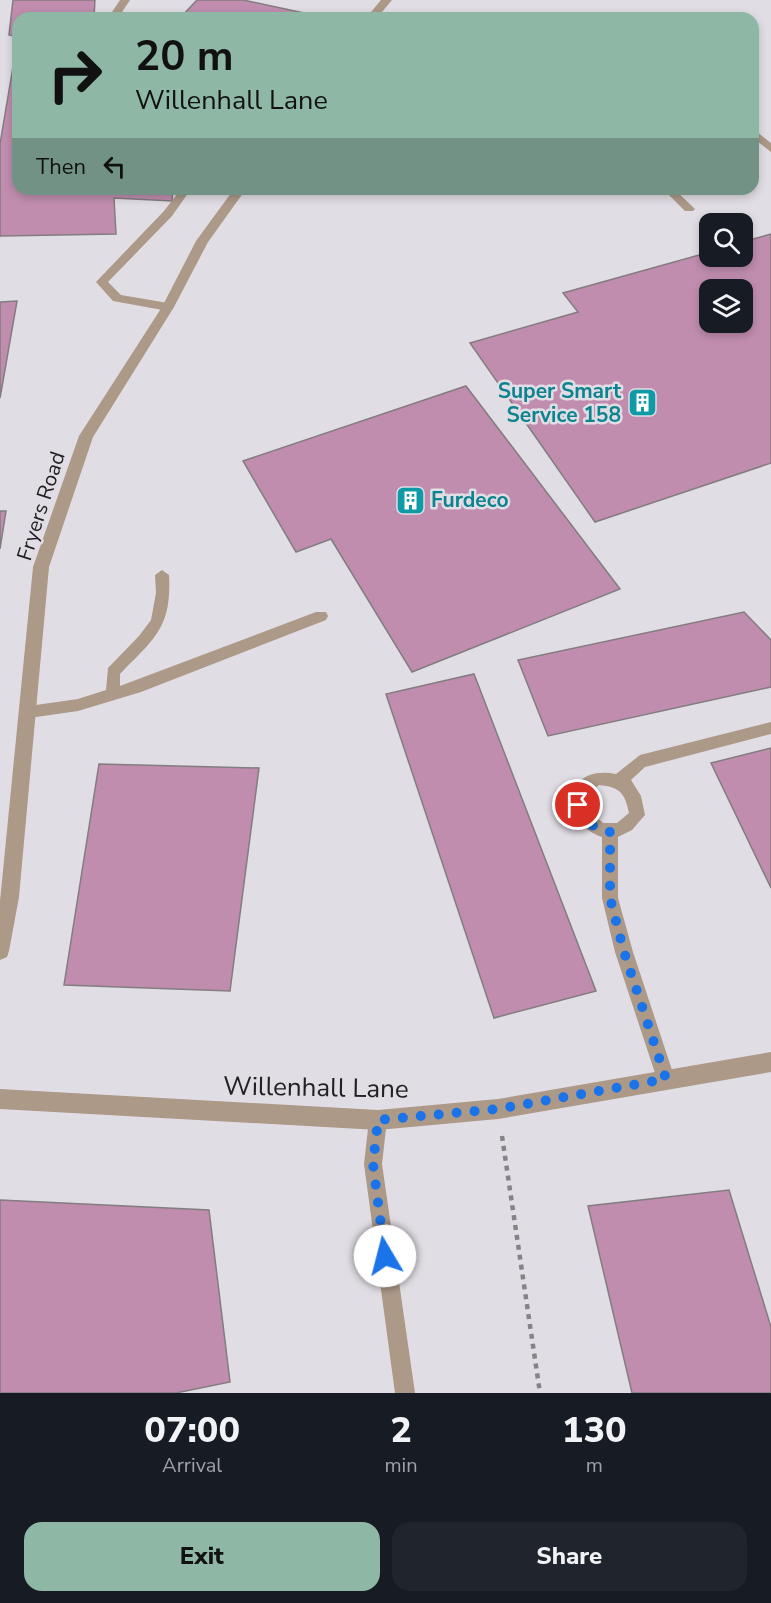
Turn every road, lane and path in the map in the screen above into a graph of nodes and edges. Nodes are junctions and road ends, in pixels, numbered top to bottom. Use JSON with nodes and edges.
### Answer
{"nodes":[{"id":1,"x":759,"y":139,"type":"edge"},
{"id":2,"x":771,"y":149,"type":"edge"},
{"id":3,"x":182,"y":195,"type":"edge"},
{"id":4,"x":236,"y":195,"type":"edge"},
{"id":5,"x":674,"y":195,"type":"edge"},
{"id":6,"x":689,"y":209,"type":"dead end"},
{"id":7,"x":168,"y":307,"type":"junction"},
{"id":8,"x":162,"y":574,"type":"dead end"},
{"id":9,"x":321,"y":616,"type":"dead end"},
{"id":10,"x":113,"y":695,"type":"junction"},
{"id":11,"x":29,"y":712,"type":"junction"},
{"id":12,"x":771,"y":728,"type":"edge"},
{"id":13,"x":620,"y":780,"type":"junction"},
{"id":14,"x":610,"y":832,"type":"junction"},
{"id":15,"x":0,"y":951,"type":"edge"},
{"id":16,"x":771,"y":1062,"type":"edge"},
{"id":17,"x":666,"y":1079,"type":"junction"},
{"id":18,"x":0,"y":1099,"type":"edge"},
{"id":19,"x":498,"y":1109,"type":"junction"},
{"id":20,"x":378,"y":1120,"type":"junction"},
{"id":21,"x":405,"y":1393,"type":"edge"},
{"id":22,"x":540,"y":1393,"type":"edge"}],
"edges":[{"from":1,"to":2,"type":"lane"},
{"from":3,"to":7,"type":"lane"},
{"from":4,"to":7,"type":"street","name":"Fryers Road"},
{"from":5,"to":6,"type":"lane"},
{"from":7,"to":11,"type":"street","name":"Fryers Road"},
{"from":8,"to":10,"type":"lane"},
{"from":9,"to":10,"type":"lane"},
{"from":10,"to":11,"type":"lane"},
{"from":11,"to":15,"type":"street","name":"Fryers Road"},
{"from":12,"to":13,"type":"lane"},
{"from":13,"to":14,"type":"lane"},
{"from":13,"to":14,"type":"lane"},
{"from":14,"to":17,"type":"lane"},
{"from":16,"to":17,"type":"street","name":"Willenhall Lane"},
{"from":17,"to":19,"type":"street","name":"Willenhall Lane"},
{"from":18,"to":20,"type":"street","name":"Willenhall Lane"},
{"from":19,"to":20,"type":"street","name":"Willenhall Lane"},
{"from":19,"to":22,"type":"path"},
{"from":20,"to":21,"type":"lane"}]}
